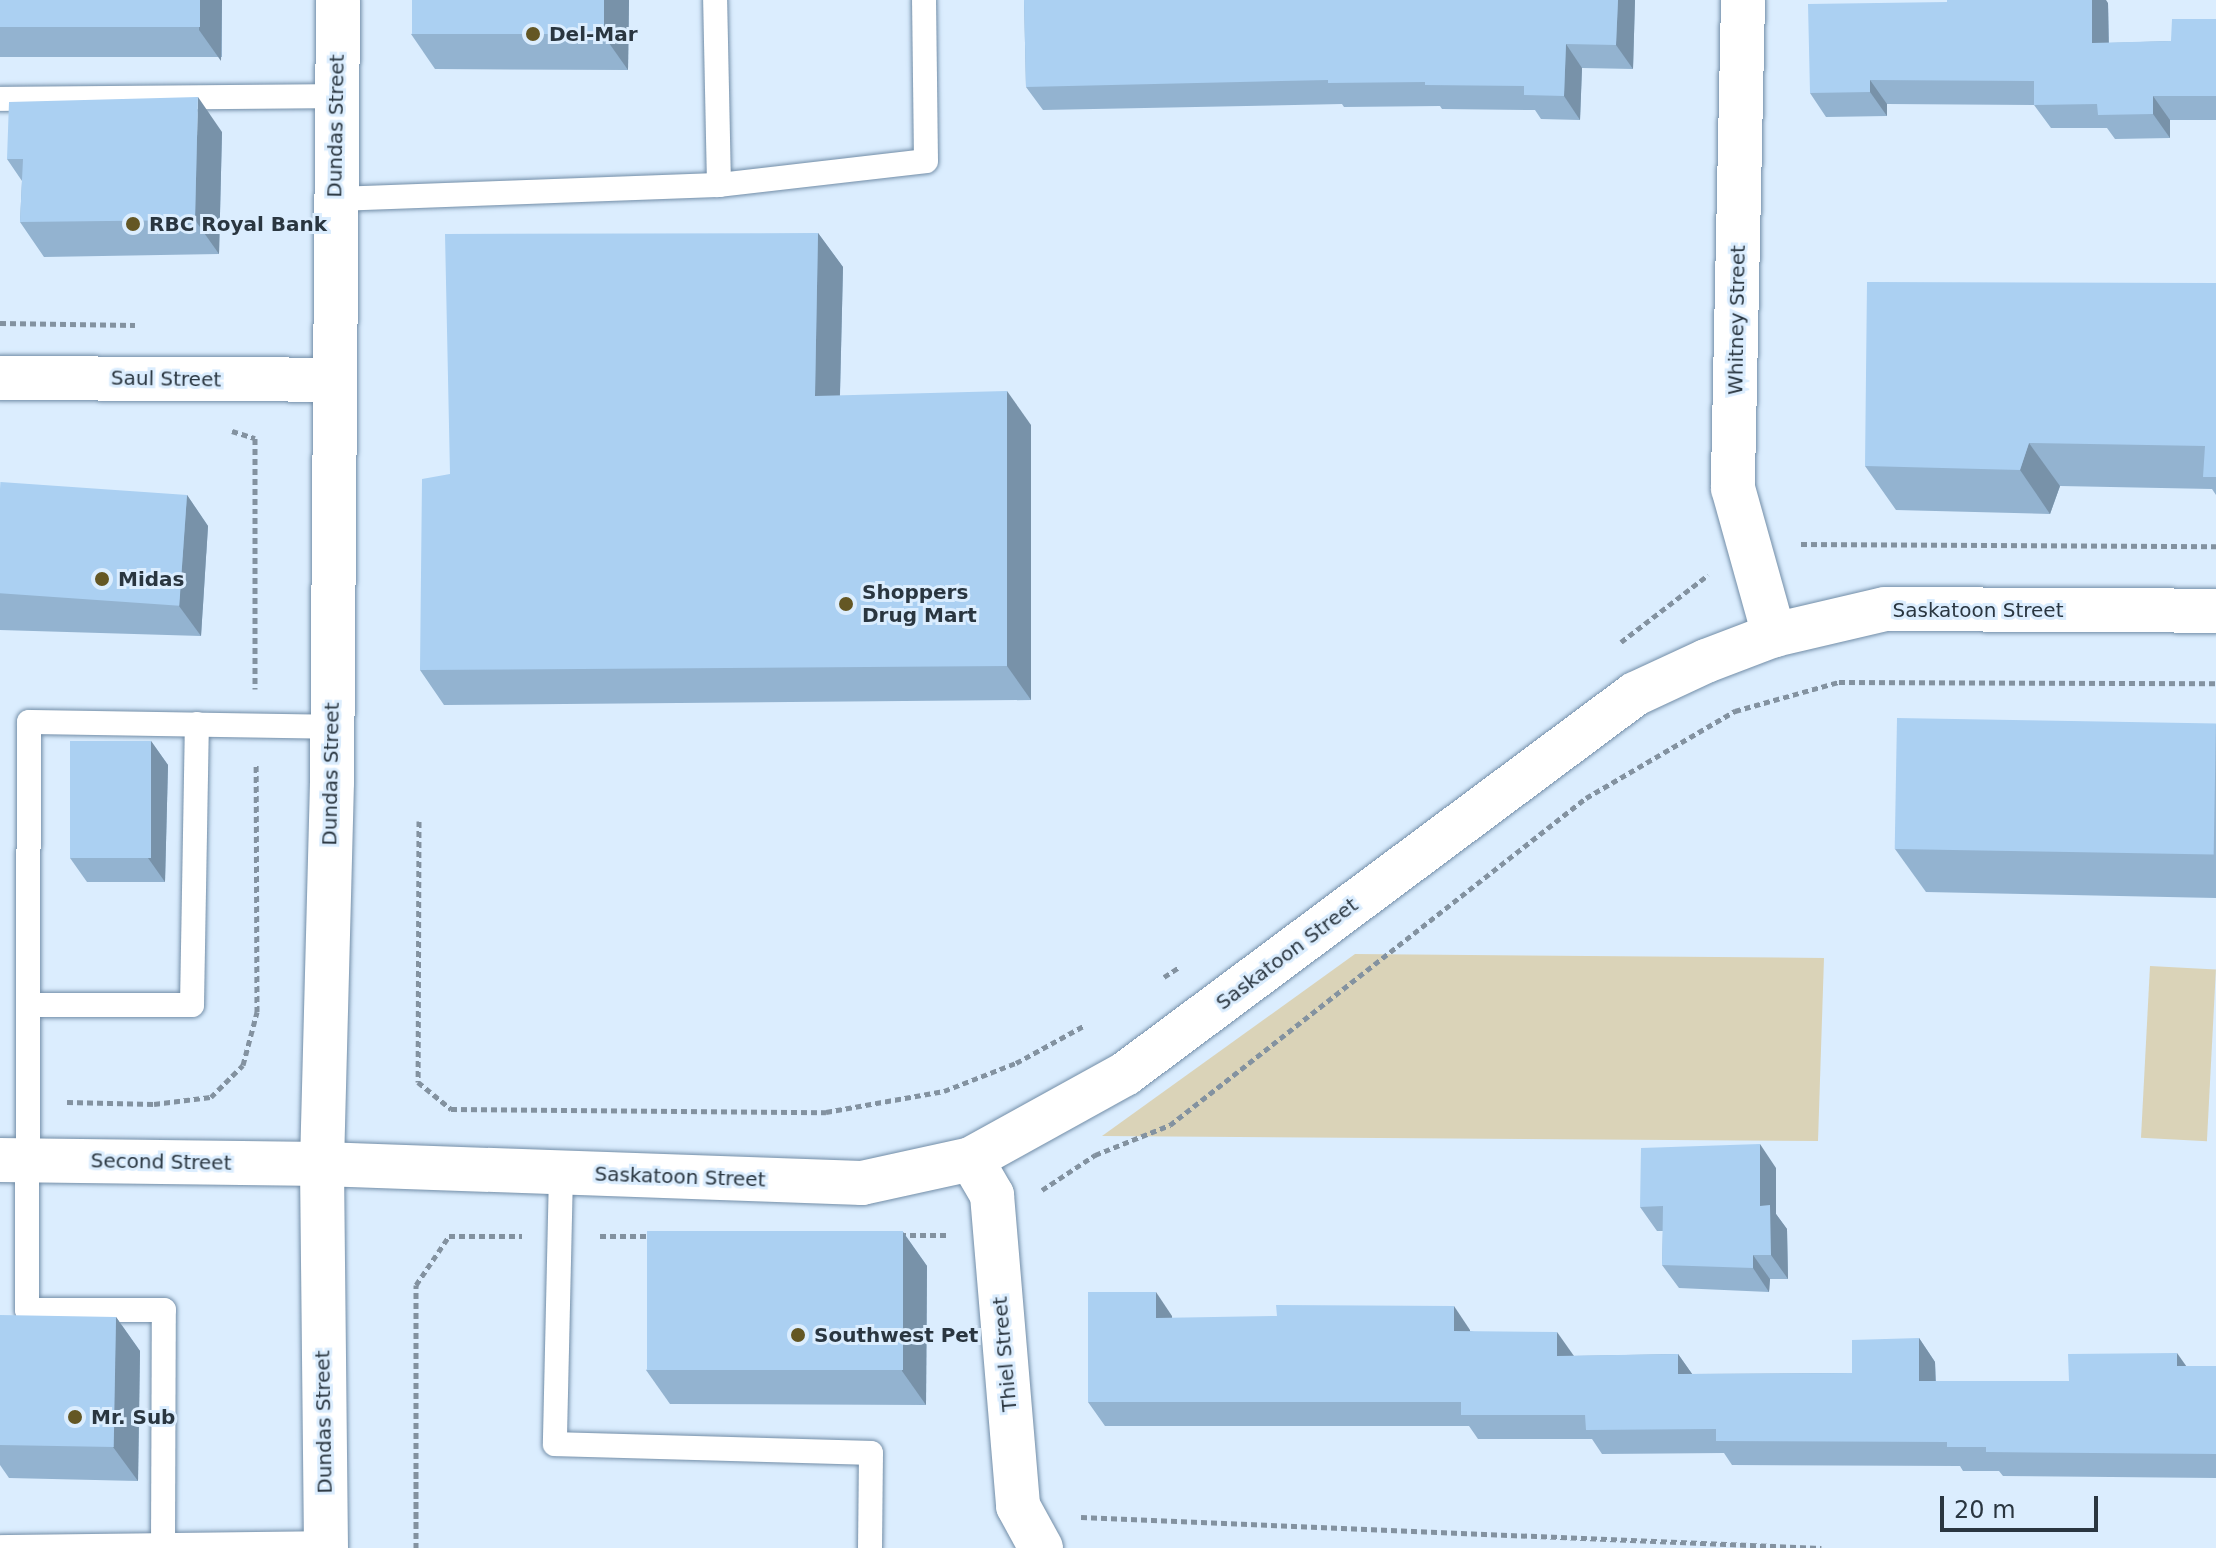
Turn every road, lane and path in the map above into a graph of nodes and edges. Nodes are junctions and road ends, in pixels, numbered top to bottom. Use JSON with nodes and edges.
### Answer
{"nodes":[{"id":1,"x":338,"y":0,"type":"edge"},
{"id":2,"x":715,"y":0,"type":"edge"},
{"id":3,"x":924,"y":0,"type":"edge"},
{"id":4,"x":1743,"y":0,"type":"edge"},
{"id":5,"x":337,"y":96,"type":"junction"},
{"id":6,"x":0,"y":99,"type":"edge"},
{"id":7,"x":719,"y":185,"type":"junction"},
{"id":8,"x":335,"y":199,"type":"junction"},
{"id":9,"x":0,"y":323,"type":"edge"},
{"id":10,"x":141,"y":325,"type":"dead end"},
{"id":11,"x":0,"y":378,"type":"edge"},
{"id":12,"x":332,"y":380,"type":"junction"},
{"id":13,"x":1791,"y":544,"type":"dead end"},
{"id":14,"x":2216,"y":546,"type":"edge"},
{"id":15,"x":2216,"y":611,"type":"edge"},
{"id":16,"x":1774,"y":635,"type":"junction"},
{"id":17,"x":2216,"y":683,"type":"edge"},
{"id":18,"x":197,"y":724,"type":"junction"},
{"id":19,"x":333,"y":727,"type":"junction"},
{"id":20,"x":419,"y":821,"type":"dead end"},
{"id":21,"x":29,"y":1005,"type":"junction"},
{"id":22,"x":1085,"y":1025,"type":"dead end"},
{"id":23,"x":971,"y":1159,"type":"junction"},
{"id":24,"x":14,"y":1160,"type":"edge"},
{"id":25,"x":322,"y":1164,"type":"junction"},
{"id":26,"x":561,"y":1173,"type":"junction"},
{"id":27,"x":1039,"y":1192,"type":"dead end"},
{"id":28,"x":1077,"y":1517,"type":"dead end"},
{"id":29,"x":326,"y":1546,"type":"edge"},
{"id":30,"x":1,"y":1547,"type":"edge"},
{"id":31,"x":163,"y":1547,"type":"edge"},
{"id":32,"x":870,"y":1548,"type":"edge"},
{"id":33,"x":1041,"y":1548,"type":"edge"},
{"id":34,"x":1821,"y":1548,"type":"edge"}],
"edges":[{"from":1,"to":5,"type":"street","name":"Dundas Street"},
{"from":2,"to":7,"type":"lane"},
{"from":3,"to":7,"type":"lane"},
{"from":4,"to":16,"type":"street","name":"Whitney Street"},
{"from":5,"to":6,"type":"lane"},
{"from":5,"to":8,"type":"street","name":"Dundas Street"},
{"from":7,"to":8,"type":"lane"},
{"from":8,"to":12,"type":"street","name":"Dundas Street"},
{"from":9,"to":10,"type":"path"},
{"from":11,"to":12,"type":"street","name":"Saul Street"},
{"from":12,"to":19,"type":"street","name":"Dundas Street"},
{"from":13,"to":14,"type":"path"},
{"from":15,"to":16,"type":"street","name":"Saskatoon Street"},
{"from":16,"to":23,"type":"street","name":"Saskatoon Street"},
{"from":17,"to":27,"type":"path"},
{"from":18,"to":19,"type":"lane"},
{"from":18,"to":21,"type":"lane"},
{"from":18,"to":21,"type":"lane"},
{"from":19,"to":25,"type":"street","name":"Dundas Street"},
{"from":20,"to":22,"type":"path"},
{"from":21,"to":24,"type":"lane"},
{"from":23,"to":26,"type":"street","name":"Saskatoon Street"},
{"from":23,"to":33,"type":"street","name":"Thiel Street"},
{"from":24,"to":25,"type":"street","name":"Second Street"},
{"from":24,"to":31,"type":"lane"},
{"from":25,"to":26,"type":"street","name":"Saskatoon Street"},
{"from":25,"to":29,"type":"street","name":"Dundas Street"},
{"from":26,"to":32,"type":"lane"},
{"from":28,"to":34,"type":"path"},
{"from":29,"to":31,"type":"lane"},
{"from":30,"to":31,"type":"lane"}]}
